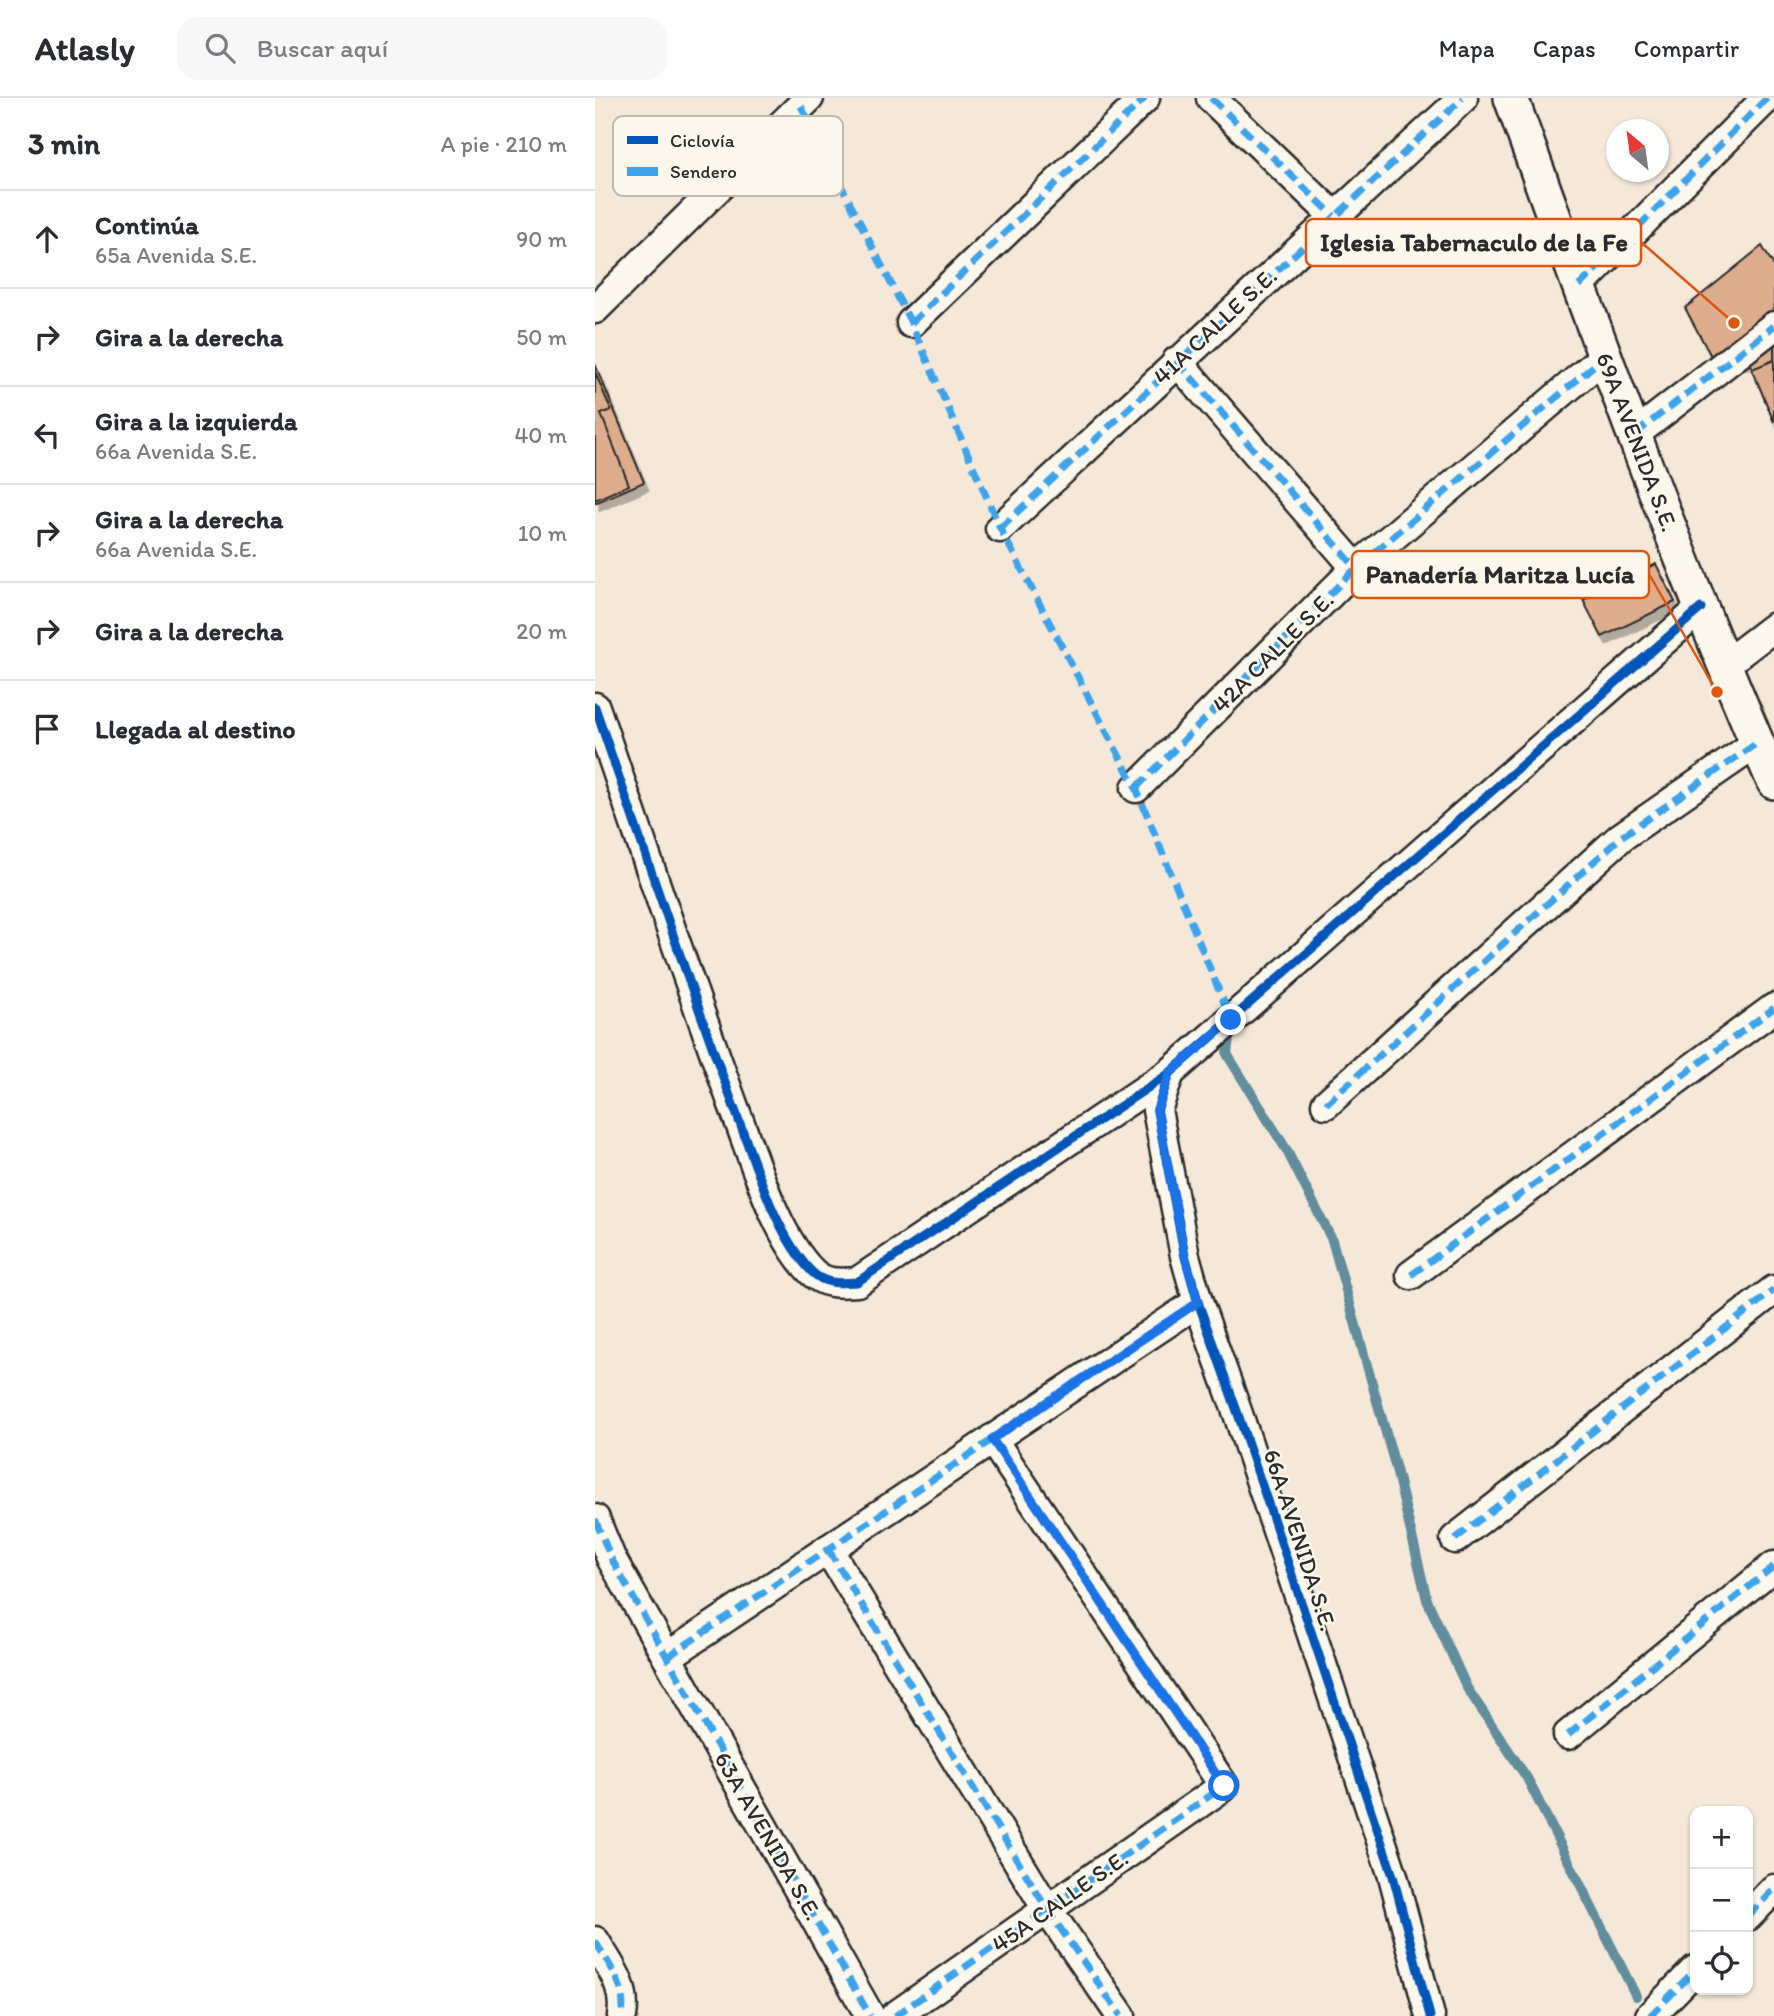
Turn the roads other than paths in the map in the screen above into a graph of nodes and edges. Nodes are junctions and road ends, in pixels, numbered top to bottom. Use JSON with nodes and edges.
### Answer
{"nodes":[{"id":1,"x":1145,"y":98,"type":"edge"},
{"id":2,"x":1211,"y":98,"type":"edge"},
{"id":3,"x":1463,"y":98,"type":"edge"},
{"id":4,"x":1511,"y":98,"type":"edge"},
{"id":5,"x":1767,"y":98,"type":"edge"},
{"id":6,"x":802,"y":101,"type":"edge"},
{"id":7,"x":787,"y":116,"type":"edge"},
{"id":8,"x":707,"y":196,"type":"edge"},
{"id":9,"x":1334,"y":216,"type":"junction"},
{"id":10,"x":1579,"y":286,"type":"junction"},
{"id":11,"x":595,"y":309,"type":"edge"},
{"id":12,"x":911,"y":323,"type":"dead end"},
{"id":13,"x":1774,"y":326,"type":"edge"},
{"id":14,"x":1605,"y":356,"type":"junction"},
{"id":15,"x":1177,"y":361,"type":"junction"},
{"id":16,"x":1635,"y":434,"type":"junction"},
{"id":17,"x":1000,"y":528,"type":"dead end"},
{"id":18,"x":1356,"y":568,"type":"junction"},
{"id":19,"x":1701,"y":608,"type":"junction"},
{"id":20,"x":1774,"y":626,"type":"edge"},
{"id":21,"x":1723,"y":666,"type":"junction"},
{"id":22,"x":595,"y":707,"type":"edge"},
{"id":23,"x":1757,"y":743,"type":"junction"},
{"id":24,"x":1774,"y":782,"type":"edge"},
{"id":25,"x":1136,"y":788,"type":"dead end"},
{"id":26,"x":1774,"y":1008,"type":"edge"},
{"id":27,"x":1170,"y":1073,"type":"junction"},
{"id":28,"x":1326,"y":1104,"type":"dead end"},
{"id":29,"x":1411,"y":1275,"type":"dead end"},
{"id":30,"x":1774,"y":1290,"type":"edge"},
{"id":31,"x":1198,"y":1302,"type":"junction"},
{"id":32,"x":992,"y":1439,"type":"junction"},
{"id":33,"x":595,"y":1518,"type":"edge"},
{"id":34,"x":1455,"y":1539,"type":"dead end"},
{"id":35,"x":828,"y":1549,"type":"junction"},
{"id":36,"x":1774,"y":1566,"type":"edge"},
{"id":37,"x":667,"y":1657,"type":"junction"},
{"id":38,"x":1568,"y":1735,"type":"dead end"},
{"id":39,"x":1774,"y":1889,"type":"edge"},
{"id":40,"x":1047,"y":1909,"type":"junction"},
{"id":41,"x":1753,"y":1911,"type":"edge"},
{"id":42,"x":595,"y":1941,"type":"edge"},
{"id":43,"x":1690,"y":1975,"type":"edge"},
{"id":44,"x":622,"y":2016,"type":"edge"},
{"id":45,"x":870,"y":2016,"type":"edge"},
{"id":46,"x":895,"y":2016,"type":"edge"},
{"id":47,"x":1121,"y":2016,"type":"edge"},
{"id":48,"x":1430,"y":2016,"type":"edge"},
{"id":49,"x":1650,"y":2016,"type":"edge"}],
"edges":[{"from":1,"to":12,"type":"street"},
{"from":2,"to":9,"type":"street"},
{"from":3,"to":9,"type":"street","name":"41A CALLE S.E."},
{"from":4,"to":10,"type":"street","name":"69A AVENIDA S.E."},
{"from":5,"to":10,"type":"street"},
{"from":6,"to":7,"type":"street"},
{"from":8,"to":11,"type":"street"},
{"from":9,"to":15,"type":"street","name":"41A CALLE S.E."},
{"from":10,"to":14,"type":"street","name":"69A AVENIDA S.E."},
{"from":13,"to":16,"type":"street"},
{"from":14,"to":16,"type":"street","name":"69A AVENIDA S.E."},
{"from":14,"to":18,"type":"street","name":"42A CALLE S.E."},
{"from":15,"to":17,"type":"street","name":"41A CALLE S.E."},
{"from":15,"to":18,"type":"street"},
{"from":16,"to":19,"type":"street","name":"69A AVENIDA S.E."},
{"from":18,"to":25,"type":"street","name":"42A CALLE S.E."},
{"from":19,"to":21,"type":"street","name":"69A AVENIDA S.E."},
{"from":19,"to":27,"type":"street"},
{"from":20,"to":21,"type":"street"},
{"from":21,"to":23,"type":"street","name":"69A AVENIDA S.E."},
{"from":22,"to":27,"type":"street"},
{"from":23,"to":24,"type":"street","name":"69A AVENIDA S.E."},
{"from":23,"to":28,"type":"street"},
{"from":26,"to":29,"type":"street"},
{"from":27,"to":31,"type":"street","name":"66A AVENIDA S.E."},
{"from":30,"to":34,"type":"street"},
{"from":31,"to":32,"type":"street"},
{"from":31,"to":48,"type":"street","name":"66A AVENIDA S.E."},
{"from":32,"to":35,"type":"street"},
{"from":32,"to":40,"type":"street","name":"45A CALLE S.E."},
{"from":33,"to":37,"type":"street","name":"63A AVENIDA S.E."},
{"from":35,"to":37,"type":"street"},
{"from":35,"to":40,"type":"street"},
{"from":36,"to":38,"type":"street"},
{"from":37,"to":45,"type":"street","name":"63A AVENIDA S.E."},
{"from":39,"to":41,"type":"street"},
{"from":40,"to":46,"type":"street","name":"45A CALLE S.E."},
{"from":40,"to":47,"type":"street"},
{"from":42,"to":44,"type":"street"},
{"from":43,"to":49,"type":"street"}]}
